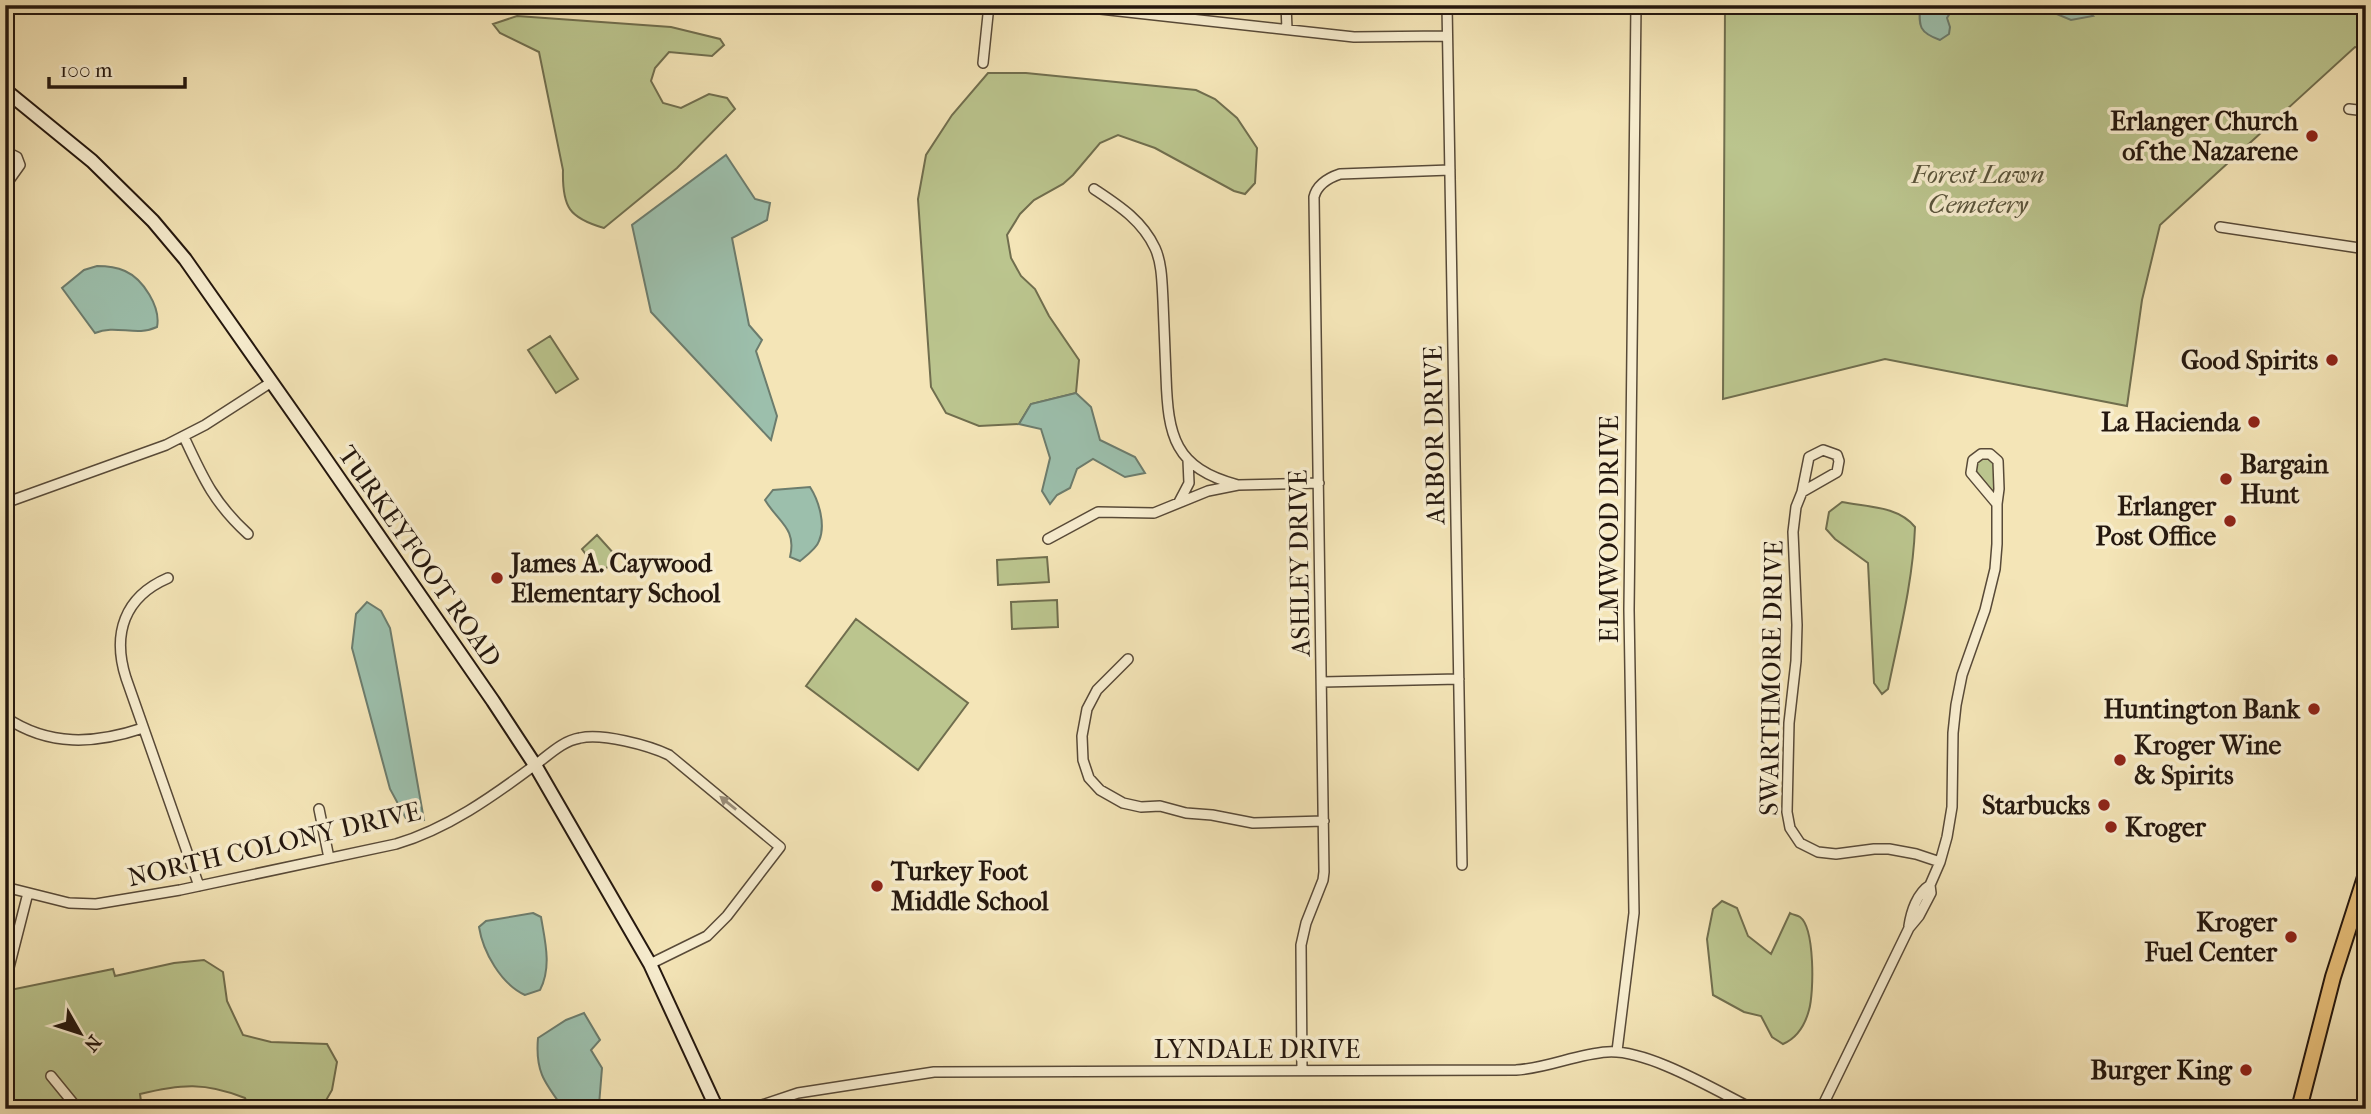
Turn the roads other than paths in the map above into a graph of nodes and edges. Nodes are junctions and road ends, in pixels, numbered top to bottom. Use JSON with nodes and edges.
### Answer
{"nodes":[{"id":1,"x":989,"y":5,"type":"edge"},
{"id":2,"x":1064,"y":5,"type":"edge"},
{"id":3,"x":1286,"y":5,"type":"edge"},
{"id":4,"x":1447,"y":5,"type":"edge"},
{"id":5,"x":1636,"y":5,"type":"edge"},
{"id":6,"x":1151,"y":10,"type":"edge"},
{"id":7,"x":1287,"y":29,"type":"junction"},
{"id":8,"x":1447,"y":36,"type":"junction"},
{"id":9,"x":983,"y":62,"type":"dead end"},
{"id":10,"x":5,"y":90,"type":"edge"},
{"id":11,"x":2349,"y":109,"type":"dead end"},
{"id":12,"x":2366,"y":111,"type":"edge"},
{"id":13,"x":5,"y":157,"type":"edge"},
{"id":14,"x":1450,"y":170,"type":"junction"},
{"id":15,"x":5,"y":186,"type":"edge"},
{"id":16,"x":1094,"y":189,"type":"dead end"},
{"id":17,"x":2220,"y":227,"type":"dead end"},
{"id":18,"x":2366,"y":249,"type":"edge"},
{"id":19,"x":270,"y":383,"type":"junction"},
{"id":20,"x":184,"y":437,"type":"junction"},
{"id":21,"x":1188,"y":460,"type":"junction"},
{"id":22,"x":1319,"y":483,"type":"junction"},
{"id":23,"x":1238,"y":485,"type":"junction"},
{"id":24,"x":1802,"y":492,"type":"junction"},
{"id":25,"x":1179,"y":502,"type":"junction"},
{"id":26,"x":5,"y":503,"type":"edge"},
{"id":27,"x":1997,"y":504,"type":"junction"},
{"id":28,"x":248,"y":534,"type":"dead end"},
{"id":29,"x":1048,"y":540,"type":"dead end"},
{"id":30,"x":168,"y":578,"type":"dead end"},
{"id":31,"x":1128,"y":659,"type":"dead end"},
{"id":32,"x":1459,"y":679,"type":"junction"},
{"id":33,"x":1322,"y":682,"type":"junction"},
{"id":34,"x":5,"y":717,"type":"edge"},
{"id":35,"x":144,"y":728,"type":"junction"},
{"id":36,"x":535,"y":765,"type":"junction"},
{"id":37,"x":319,"y":809,"type":"dead end"},
{"id":38,"x":1324,"y":821,"type":"junction"},
{"id":39,"x":329,"y":858,"type":"junction"},
{"id":40,"x":1940,"y":862,"type":"junction"},
{"id":41,"x":1462,"y":865,"type":"dead end"},
{"id":42,"x":2365,"y":882,"type":"edge"},
{"id":43,"x":199,"y":886,"type":"junction"},
{"id":44,"x":5,"y":887,"type":"edge"},
{"id":45,"x":28,"y":893,"type":"junction"},
{"id":46,"x":650,"y":964,"type":"junction"},
{"id":47,"x":5,"y":983,"type":"edge"},
{"id":48,"x":1617,"y":1051,"type":"junction"},
{"id":49,"x":1302,"y":1070,"type":"junction"},
{"id":50,"x":51,"y":1076,"type":"dead end"},
{"id":51,"x":78,"y":1109,"type":"edge"},
{"id":52,"x":717,"y":1109,"type":"edge"},
{"id":53,"x":750,"y":1109,"type":"edge"},
{"id":54,"x":1753,"y":1109,"type":"edge"},
{"id":55,"x":1821,"y":1109,"type":"edge"},
{"id":56,"x":2299,"y":1109,"type":"edge"}],
"edges":[{"from":1,"to":9,"type":"street"},
{"from":2,"to":6,"type":"street"},
{"from":3,"to":7,"type":"street"},
{"from":4,"to":8,"type":"street","name":"ARBOR DRIVE"},
{"from":5,"to":48,"type":"street","name":"ELMWOOD DRIVE"},
{"from":6,"to":7,"type":"street"},
{"from":7,"to":8,"type":"street"},
{"from":8,"to":14,"type":"street","name":"ARBOR DRIVE"},
{"from":10,"to":19,"type":"main road","name":"TURKEYFOOT ROAD"},
{"from":11,"to":12,"type":"street"},
{"from":13,"to":15,"type":"street"},
{"from":14,"to":22,"type":"street","name":"ASHLEY DRIVE"},
{"from":14,"to":32,"type":"street","name":"ARBOR DRIVE"},
{"from":16,"to":21,"type":"street"},
{"from":17,"to":18,"type":"street"},
{"from":19,"to":20,"type":"street"},
{"from":19,"to":36,"type":"main road","name":"TURKEYFOOT ROAD"},
{"from":20,"to":26,"type":"street"},
{"from":20,"to":28,"type":"street"},
{"from":21,"to":23,"type":"street"},
{"from":21,"to":25,"type":"street"},
{"from":22,"to":23,"type":"street"},
{"from":22,"to":33,"type":"street","name":"ASHLEY DRIVE"},
{"from":23,"to":25,"type":"street"},
{"from":24,"to":24,"type":"street","name":"SWARTHMORE DRIVE"},
{"from":24,"to":40,"type":"street","name":"SWARTHMORE DRIVE"},
{"from":25,"to":29,"type":"street"},
{"from":27,"to":27,"type":"street"},
{"from":27,"to":40,"type":"street"},
{"from":30,"to":35,"type":"street"},
{"from":31,"to":38,"type":"street"},
{"from":32,"to":33,"type":"street"},
{"from":32,"to":41,"type":"street","name":"ARBOR DRIVE"},
{"from":33,"to":38,"type":"street","name":"ASHLEY DRIVE"},
{"from":34,"to":35,"type":"street"},
{"from":35,"to":43,"type":"street"},
{"from":36,"to":39,"type":"street","name":"NORTH COLONY DRIVE"},
{"from":36,"to":46,"type":"main road","name":"TURKEYFOOT ROAD"},
{"from":46,"to":36,"type":"street","name":"NORTH COLONY DRIVE","one_way":true},
{"from":37,"to":39,"type":"street"},
{"from":38,"to":49,"type":"street","name":"ASHLEY DRIVE"},
{"from":39,"to":43,"type":"street","name":"NORTH COLONY DRIVE"},
{"from":40,"to":55,"type":"street"},
{"from":42,"to":56,"type":"main road"},
{"from":43,"to":45,"type":"street","name":"NORTH COLONY DRIVE"},
{"from":44,"to":45,"type":"street","name":"NORTH COLONY DRIVE"},
{"from":45,"to":47,"type":"street"},
{"from":46,"to":52,"type":"main road","name":"TURKEYFOOT ROAD"},
{"from":48,"to":49,"type":"street","name":"LYNDALE DRIVE"},
{"from":48,"to":54,"type":"street","name":"LYNDALE DRIVE"},
{"from":49,"to":53,"type":"street","name":"LYNDALE DRIVE"},
{"from":50,"to":51,"type":"street"}]}
